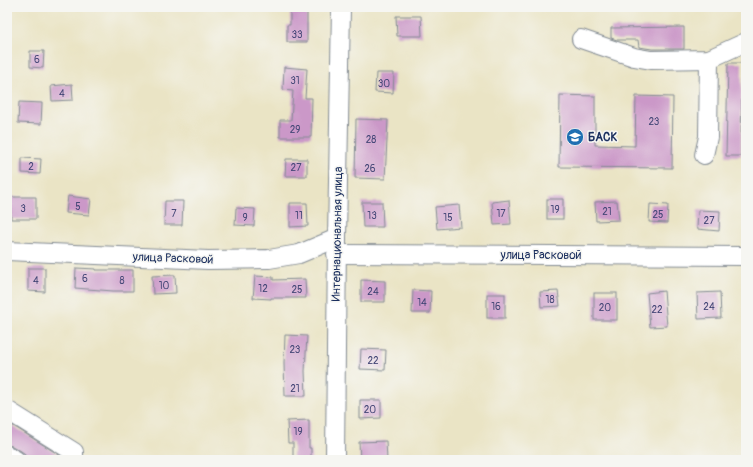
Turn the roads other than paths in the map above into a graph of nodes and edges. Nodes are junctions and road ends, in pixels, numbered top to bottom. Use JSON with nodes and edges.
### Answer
{"nodes":[{"id":1,"x":341,"y":7,"type":"edge"},
{"id":2,"x":581,"y":39,"type":"dead end"},
{"id":3,"x":746,"y":42,"type":"edge"},
{"id":4,"x":709,"y":59,"type":"junction"},
{"id":5,"x":704,"y":155,"type":"dead end"},
{"id":6,"x":336,"y":246,"type":"junction"},
{"id":7,"x":7,"y":251,"type":"edge"},
{"id":8,"x":746,"y":256,"type":"edge"},
{"id":9,"x":7,"y":410,"type":"edge"},
{"id":10,"x":7,"y":455,"type":"edge"},
{"id":11,"x":16,"y":460,"type":"edge"},
{"id":12,"x":74,"y":460,"type":"edge"},
{"id":13,"x":335,"y":460,"type":"edge"}],
"edges":[{"from":1,"to":6,"type":"street","name":"Интернациональная улица"},
{"from":2,"to":4,"type":"street"},
{"from":3,"to":4,"type":"street"},
{"from":4,"to":5,"type":"street"},
{"from":6,"to":7,"type":"street","name":"улица Расковой"},
{"from":6,"to":8,"type":"street","name":"улица Расковой"},
{"from":6,"to":13,"type":"street","name":"Интернациональная улица"},
{"from":9,"to":12,"type":"street"},
{"from":10,"to":11,"type":"street"}]}
